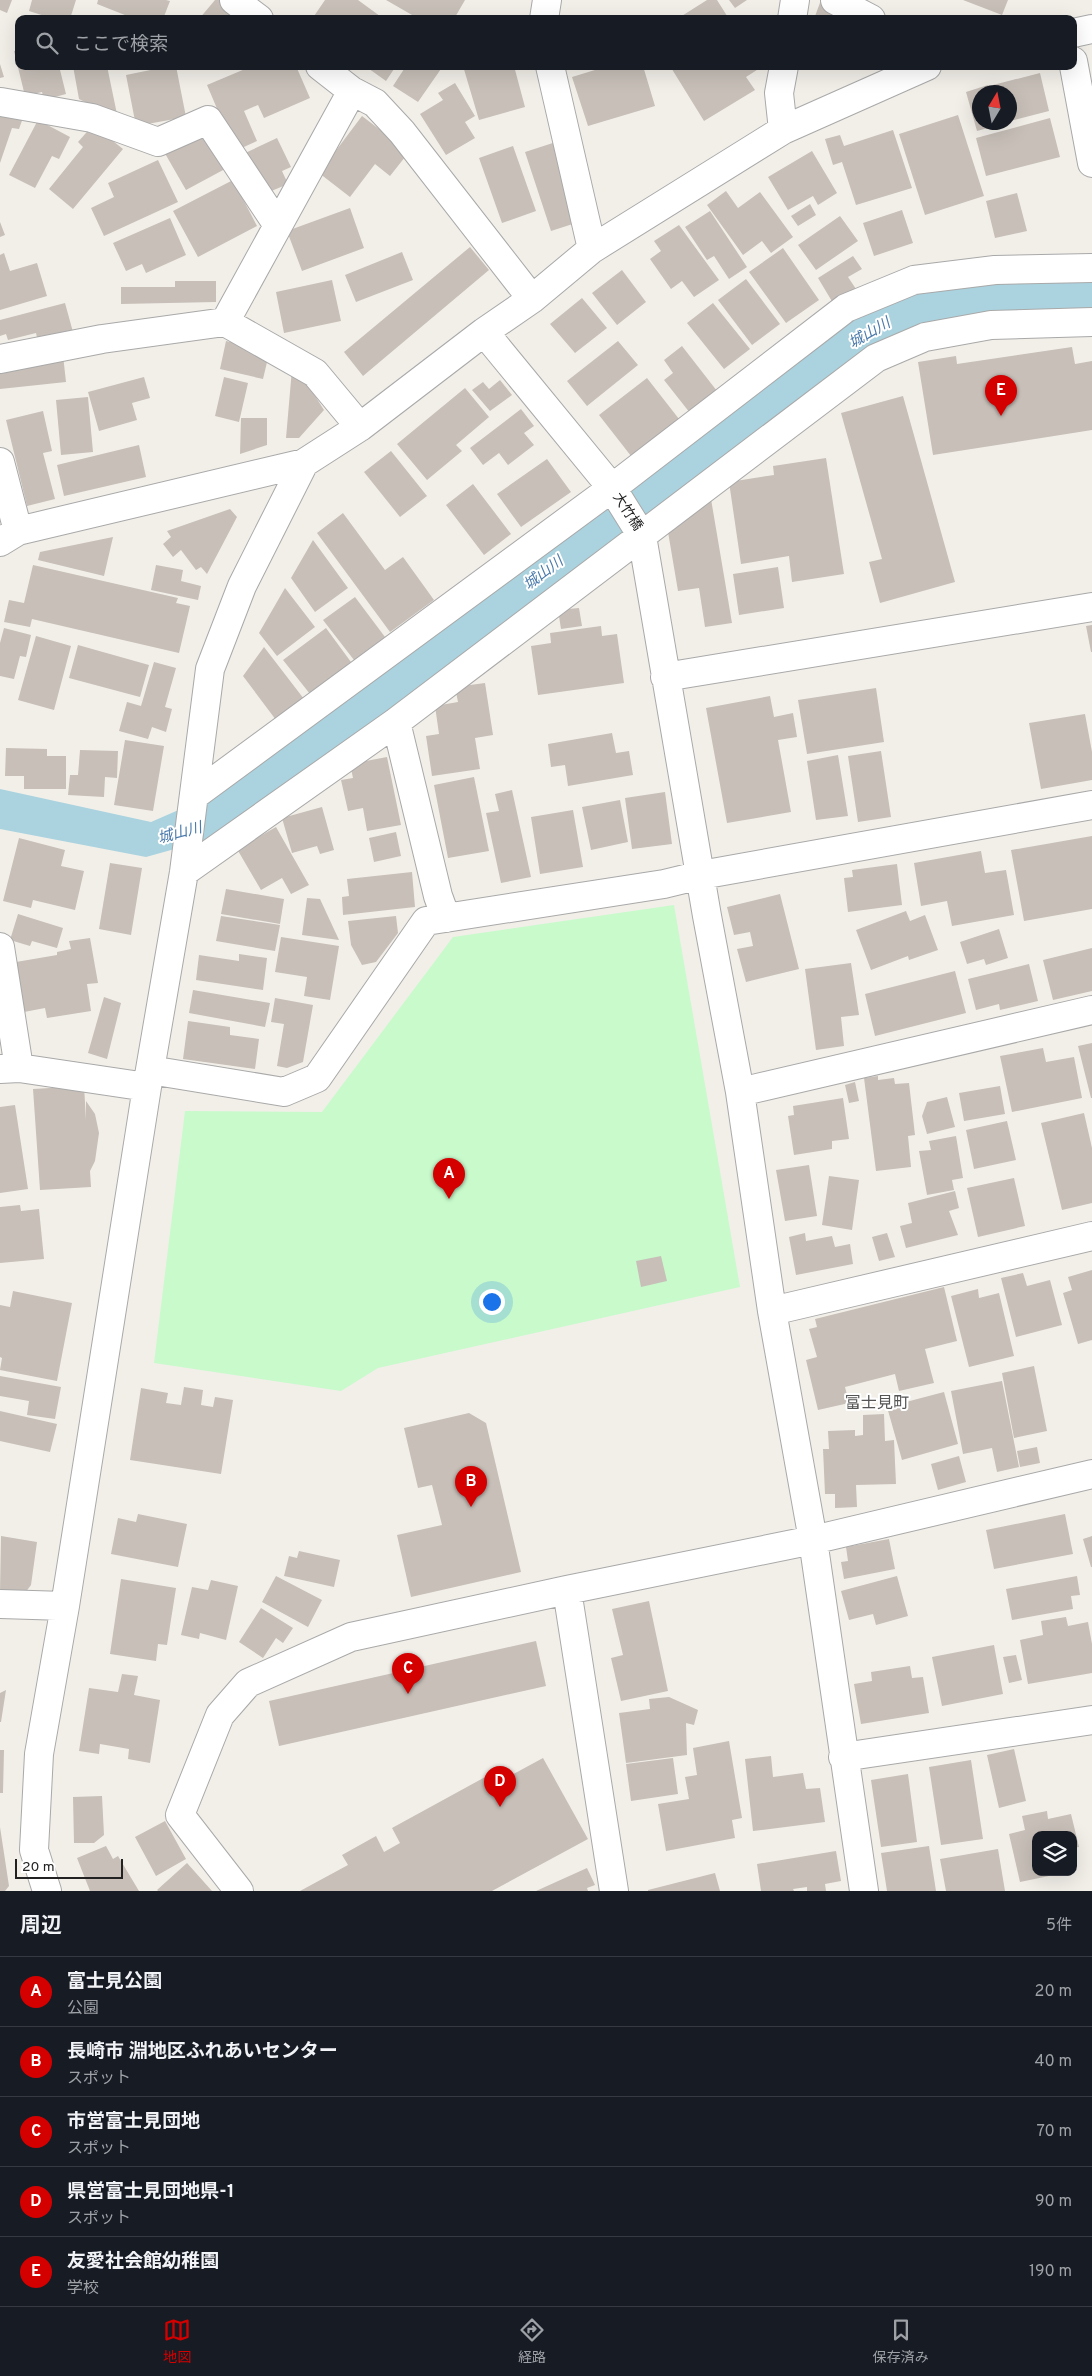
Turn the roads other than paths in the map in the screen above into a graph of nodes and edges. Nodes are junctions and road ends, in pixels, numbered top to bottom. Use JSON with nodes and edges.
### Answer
{"nodes":[{"id":1,"x":234,"y":0,"type":"edge"},
{"id":2,"x":547,"y":0,"type":"edge"},
{"id":3,"x":795,"y":0,"type":"edge"},
{"id":4,"x":835,"y":0,"type":"edge"},
{"id":5,"x":254,"y":15,"type":"edge"},
{"id":6,"x":545,"y":15,"type":"edge"},
{"id":7,"x":793,"y":15,"type":"edge"},
{"id":8,"x":863,"y":15,"type":"edge"},
{"id":9,"x":1092,"y":29,"type":"edge"},
{"id":10,"x":1077,"y":32,"type":"edge"},
{"id":11,"x":325,"y":70,"type":"edge"},
{"id":12,"x":551,"y":70,"type":"edge"},
{"id":13,"x":783,"y":70,"type":"edge"},
{"id":14,"x":918,"y":70,"type":"edge"},
{"id":15,"x":1075,"y":70,"type":"edge"},
{"id":16,"x":352,"y":91,"type":"junction"},
{"id":17,"x":1,"y":102,"type":"edge"},
{"id":18,"x":783,"y":130,"type":"junction"},
{"id":19,"x":1092,"y":163,"type":"edge"},
{"id":20,"x":277,"y":224,"type":"junction"},
{"id":21,"x":592,"y":249,"type":"junction"},
{"id":22,"x":1092,"y":268,"type":"edge"},
{"id":23,"x":532,"y":299,"type":"junction"},
{"id":24,"x":225,"y":322,"type":"junction"},
{"id":25,"x":1092,"y":322,"type":"edge"},
{"id":26,"x":484,"y":332,"type":"junction"},
{"id":27,"x":0,"y":359,"type":"edge"},
{"id":28,"x":360,"y":427,"type":"junction"},
{"id":29,"x":0,"y":462,"type":"edge"},
{"id":30,"x":304,"y":463,"type":"junction"},
{"id":31,"x":612,"y":488,"type":"junction"},
{"id":32,"x":9,"y":536,"type":"edge"},
{"id":33,"x":642,"y":536,"type":"junction"},
{"id":34,"x":1092,"y":607,"type":"edge"},
{"id":35,"x":666,"y":678,"type":"junction"},
{"id":36,"x":396,"y":722,"type":"junction"},
{"id":37,"x":195,"y":795,"type":"junction"},
{"id":38,"x":1092,"y":805,"type":"edge"},
{"id":39,"x":184,"y":872,"type":"junction"},
{"id":40,"x":700,"y":875,"type":"junction"},
{"id":41,"x":446,"y":918,"type":"junction"},
{"id":42,"x":0,"y":947,"type":"edge"},
{"id":43,"x":1092,"y":1010,"type":"edge"},
{"id":44,"x":10,"y":1068,"type":"edge"},
{"id":45,"x":148,"y":1079,"type":"junction"},
{"id":46,"x":740,"y":1092,"type":"junction"},
{"id":47,"x":1092,"y":1236,"type":"edge"},
{"id":48,"x":772,"y":1311,"type":"junction"},
{"id":49,"x":1092,"y":1474,"type":"edge"},
{"id":50,"x":813,"y":1540,"type":"junction"},
{"id":51,"x":567,"y":1590,"type":"junction"},
{"id":52,"x":0,"y":1604,"type":"edge"},
{"id":53,"x":65,"y":1606,"type":"junction"},
{"id":54,"x":1092,"y":1720,"type":"edge"},
{"id":55,"x":843,"y":1757,"type":"junction"},
{"id":56,"x":47,"y":1891,"type":"edge"},
{"id":57,"x":239,"y":1891,"type":"edge"},
{"id":58,"x":614,"y":1891,"type":"edge"},
{"id":59,"x":864,"y":1891,"type":"edge"}],
"edges":[{"from":1,"to":5,"type":"street"},
{"from":2,"to":6,"type":"street"},
{"from":3,"to":7,"type":"street"},
{"from":4,"to":8,"type":"street"},
{"from":9,"to":10,"type":"street"},
{"from":11,"to":16,"type":"street"},
{"from":12,"to":21,"type":"street"},
{"from":13,"to":18,"type":"street"},
{"from":14,"to":18,"type":"street"},
{"from":15,"to":19,"type":"street"},
{"from":16,"to":20,"type":"street"},
{"from":16,"to":23,"type":"street"},
{"from":17,"to":20,"type":"street"},
{"from":18,"to":21,"type":"street"},
{"from":20,"to":24,"type":"street"},
{"from":21,"to":23,"type":"street"},
{"from":22,"to":31,"type":"street"},
{"from":23,"to":26,"type":"street"},
{"from":24,"to":27,"type":"street"},
{"from":24,"to":28,"type":"street"},
{"from":25,"to":33,"type":"street"},
{"from":26,"to":28,"type":"street"},
{"from":26,"to":31,"type":"street","name":"大竹橋"},
{"from":28,"to":30,"type":"street"},
{"from":29,"to":32,"type":"street"},
{"from":30,"to":32,"type":"street"},
{"from":30,"to":37,"type":"street"},
{"from":31,"to":33,"type":"street","name":"大竹橋"},
{"from":31,"to":37,"type":"street"},
{"from":33,"to":35,"type":"street"},
{"from":33,"to":36,"type":"street"},
{"from":34,"to":35,"type":"street"},
{"from":35,"to":40,"type":"street"},
{"from":36,"to":39,"type":"street"},
{"from":36,"to":41,"type":"street"},
{"from":37,"to":39,"type":"street"},
{"from":38,"to":40,"type":"street"},
{"from":39,"to":45,"type":"street"},
{"from":40,"to":41,"type":"street"},
{"from":40,"to":46,"type":"street"},
{"from":41,"to":45,"type":"street"},
{"from":42,"to":44,"type":"street"},
{"from":43,"to":46,"type":"street"},
{"from":44,"to":45,"type":"street"},
{"from":45,"to":53,"type":"street"},
{"from":46,"to":48,"type":"street"},
{"from":47,"to":48,"type":"street"},
{"from":48,"to":50,"type":"street"},
{"from":49,"to":50,"type":"street"},
{"from":50,"to":51,"type":"street"},
{"from":50,"to":55,"type":"street"},
{"from":51,"to":57,"type":"street"},
{"from":51,"to":58,"type":"street"},
{"from":52,"to":53,"type":"street"},
{"from":53,"to":56,"type":"street"},
{"from":54,"to":55,"type":"street"},
{"from":55,"to":59,"type":"street"}]}
